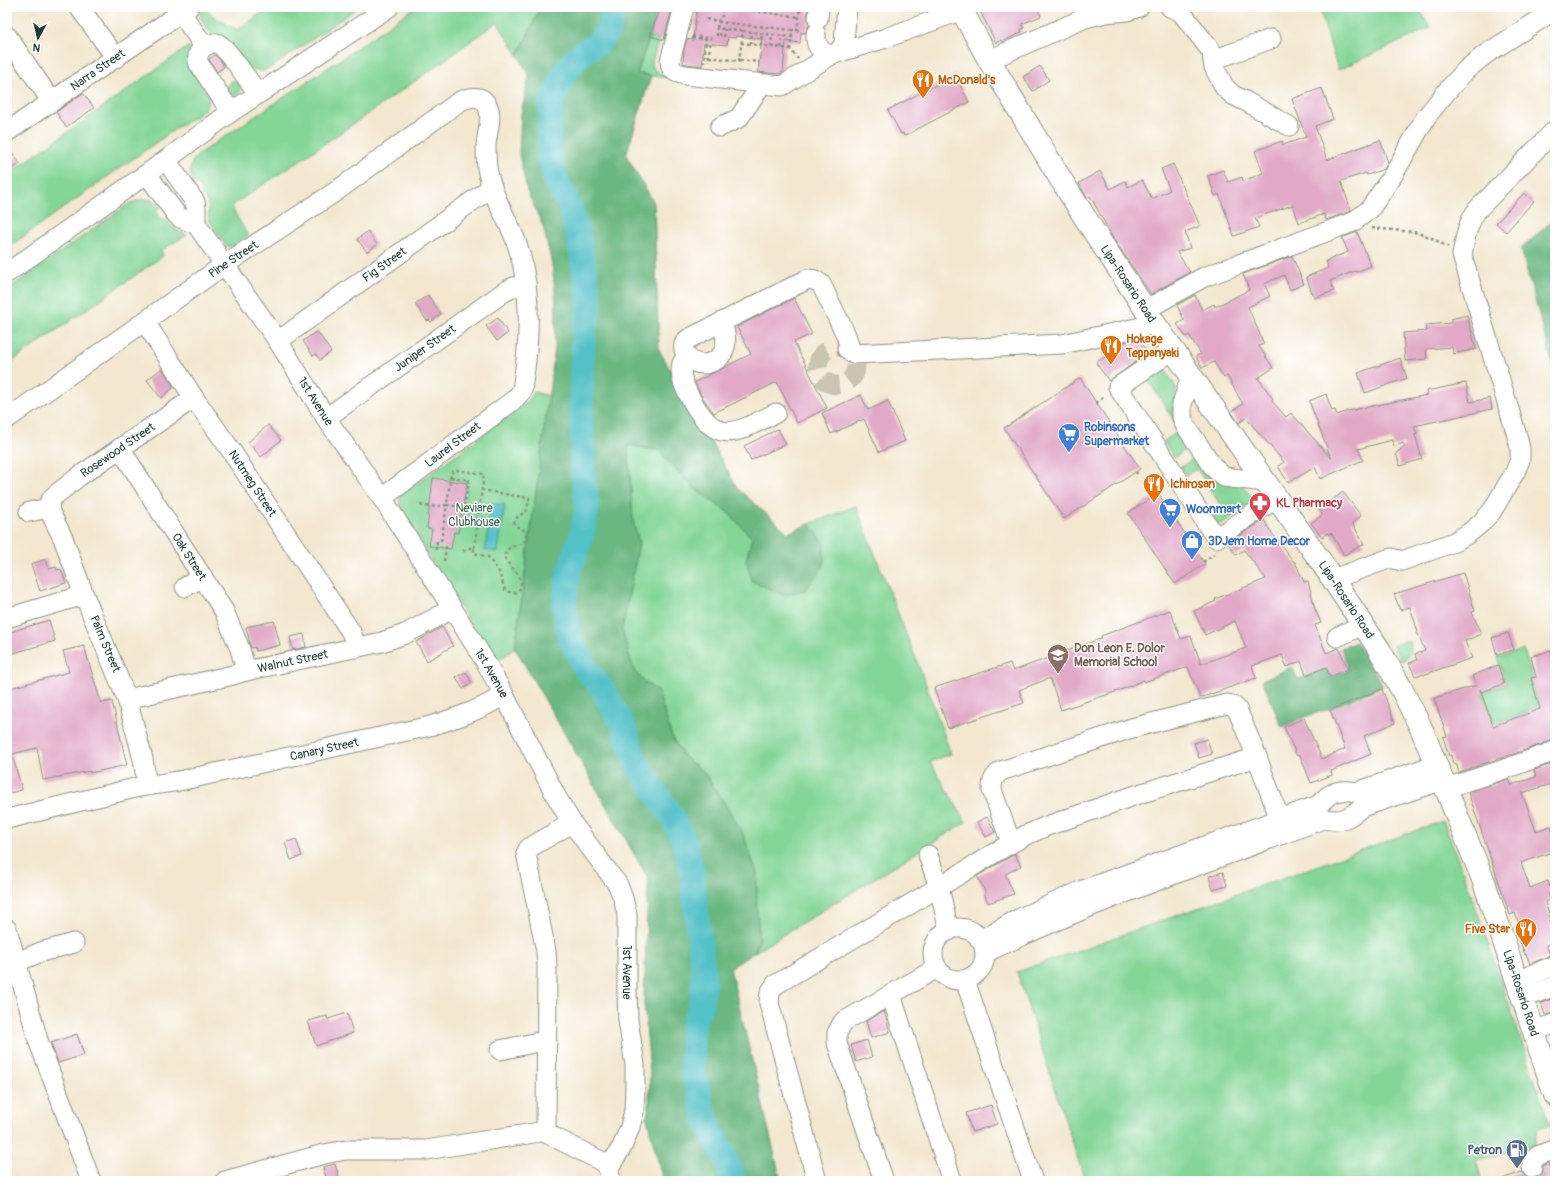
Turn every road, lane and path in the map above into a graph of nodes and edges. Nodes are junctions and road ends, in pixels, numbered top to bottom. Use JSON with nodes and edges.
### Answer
{"nodes":[{"id":1,"x":79,"y":7,"type":"edge"},
{"id":2,"x":389,"y":7,"type":"edge"},
{"id":3,"x":684,"y":7,"type":"edge"},
{"id":4,"x":723,"y":7,"type":"edge"},
{"id":5,"x":800,"y":7,"type":"edge"},
{"id":6,"x":847,"y":7,"type":"edge"},
{"id":7,"x":1138,"y":7,"type":"edge"},
{"id":8,"x":1170,"y":7,"type":"edge"},
{"id":9,"x":182,"y":9,"type":"edge"},
{"id":10,"x":961,"y":9,"type":"edge"},
{"id":11,"x":1555,"y":10,"type":"edge"},
{"id":12,"x":1086,"y":13,"type":"edge"},
{"id":13,"x":799,"y":17,"type":"junction"},
{"id":14,"x":706,"y":19,"type":"dead end"},
{"id":15,"x":718,"y":21,"type":"junction"},
{"id":16,"x":717,"y":28,"type":"junction"},
{"id":17,"x":723,"y":29,"type":"junction"},
{"id":18,"x":792,"y":30,"type":"junction"},
{"id":19,"x":743,"y":31,"type":"junction"},
{"id":20,"x":752,"y":32,"type":"junction"},
{"id":21,"x":762,"y":33,"type":"junction"},
{"id":22,"x":690,"y":35,"type":"dead end"},
{"id":23,"x":772,"y":35,"type":"junction"},
{"id":24,"x":7,"y":36,"type":"edge"},
{"id":25,"x":716,"y":36,"type":"dead end"},
{"id":26,"x":782,"y":36,"type":"junction"},
{"id":27,"x":823,"y":36,"type":"edge"},
{"id":28,"x":722,"y":37,"type":"dead end"},
{"id":29,"x":792,"y":37,"type":"junction"},
{"id":30,"x":1271,"y":39,"type":"dead end"},
{"id":31,"x":706,"y":42,"type":"dead end"},
{"id":32,"x":741,"y":43,"type":"junction"},
{"id":33,"x":751,"y":44,"type":"junction"},
{"id":34,"x":204,"y":46,"type":"junction"},
{"id":35,"x":760,"y":46,"type":"junction"},
{"id":36,"x":771,"y":47,"type":"junction"},
{"id":37,"x":781,"y":48,"type":"junction"},
{"id":38,"x":790,"y":49,"type":"junction"},
{"id":39,"x":709,"y":57,"type":"junction"},
{"id":40,"x":116,"y":58,"type":"junction"},
{"id":41,"x":740,"y":60,"type":"junction"},
{"id":42,"x":989,"y":60,"type":"junction"},
{"id":43,"x":1214,"y":60,"type":"junction"},
{"id":44,"x":759,"y":62,"type":"dead end"},
{"id":45,"x":703,"y":67,"type":"dead end"},
{"id":46,"x":708,"y":68,"type":"dead end"},
{"id":47,"x":242,"y":72,"type":"junction"},
{"id":48,"x":762,"y":84,"type":"junction"},
{"id":49,"x":216,"y":89,"type":"junction"},
{"id":50,"x":258,"y":93,"type":"junction"},
{"id":51,"x":52,"y":102,"type":"junction"},
{"id":52,"x":231,"y":112,"type":"junction"},
{"id":53,"x":1288,"y":126,"type":"dead end"},
{"id":54,"x":720,"y":127,"type":"dead end"},
{"id":55,"x":1555,"y":130,"type":"edge"},
{"id":56,"x":7,"y":132,"type":"edge"},
{"id":57,"x":166,"y":160,"type":"junction"},
{"id":58,"x":147,"y":174,"type":"junction"},
{"id":59,"x":492,"y":187,"type":"junction"},
{"id":60,"x":1353,"y":222,"type":"junction"},
{"id":61,"x":196,"y":224,"type":"junction"},
{"id":62,"x":1462,"y":255,"type":"junction"},
{"id":63,"x":224,"y":265,"type":"junction"},
{"id":64,"x":7,"y":273,"type":"edge"},
{"id":65,"x":526,"y":284,"type":"junction"},
{"id":66,"x":1150,"y":317,"type":"junction"},
{"id":67,"x":145,"y":322,"type":"junction"},
{"id":68,"x":722,"y":322,"type":"junction"},
{"id":69,"x":278,"y":341,"type":"junction"},
{"id":70,"x":1172,"y":350,"type":"junction"},
{"id":71,"x":687,"y":358,"type":"junction"},
{"id":72,"x":1191,"y":375,"type":"junction"},
{"id":73,"x":194,"y":398,"type":"junction"},
{"id":74,"x":776,"y":413,"type":"dead end"},
{"id":75,"x":7,"y":418,"type":"edge"},
{"id":76,"x":326,"y":418,"type":"junction"},
{"id":77,"x":120,"y":448,"type":"junction"},
{"id":78,"x":451,"y":477,"type":"junction"},
{"id":79,"x":482,"y":490,"type":"junction"},
{"id":80,"x":1271,"y":490,"type":"junction"},
{"id":81,"x":382,"y":498,"type":"junction"},
{"id":82,"x":420,"y":505,"type":"dead end"},
{"id":83,"x":447,"y":505,"type":"junction"},
{"id":84,"x":464,"y":507,"type":"junction"},
{"id":85,"x":49,"y":508,"type":"junction"},
{"id":86,"x":478,"y":510,"type":"junction"},
{"id":87,"x":29,"y":512,"type":"dead end"},
{"id":88,"x":437,"y":541,"type":"dead end"},
{"id":89,"x":442,"y":542,"type":"dead end"},
{"id":90,"x":447,"y":542,"type":"dead end"},
{"id":91,"x":474,"y":548,"type":"junction"},
{"id":92,"x":463,"y":551,"type":"dead end"},
{"id":93,"x":439,"y":554,"type":"dead end"},
{"id":94,"x":444,"y":561,"type":"dead end"},
{"id":95,"x":203,"y":577,"type":"junction"},
{"id":96,"x":1336,"y":585,"type":"junction"},
{"id":97,"x":185,"y":587,"type":"dead end"},
{"id":98,"x":84,"y":595,"type":"junction"},
{"id":99,"x":452,"y":609,"type":"junction"},
{"id":100,"x":7,"y":618,"type":"edge"},
{"id":101,"x":1363,"y":625,"type":"junction"},
{"id":102,"x":1337,"y":637,"type":"dead end"},
{"id":103,"x":357,"y":648,"type":"junction"},
{"id":104,"x":246,"y":671,"type":"junction"},
{"id":105,"x":504,"y":695,"type":"junction"},
{"id":106,"x":127,"y":700,"type":"junction"},
{"id":107,"x":1555,"y":751,"type":"edge"},
{"id":108,"x":1257,"y":757,"type":"junction"},
{"id":109,"x":1442,"y":777,"type":"junction"},
{"id":110,"x":143,"y":786,"type":"junction"},
{"id":111,"x":1359,"y":800,"type":"junction"},
{"id":112,"x":1321,"y":812,"type":"junction"},
{"id":113,"x":7,"y":819,"type":"edge"},
{"id":114,"x":572,"y":823,"type":"junction"},
{"id":115,"x":1282,"y":826,"type":"junction"},
{"id":116,"x":1011,"y":843,"type":"junction"},
{"id":117,"x":928,"y":855,"type":"dead end"},
{"id":118,"x":940,"y":887,"type":"junction"},
{"id":119,"x":7,"y":929,"type":"edge"},
{"id":120,"x":949,"y":930,"type":"junction"},
{"id":121,"x":74,"y":943,"type":"dead end"},
{"id":122,"x":983,"y":946,"type":"junction"},
{"id":123,"x":16,"y":962,"type":"junction"},
{"id":124,"x":1555,"y":965,"type":"edge"},
{"id":125,"x":937,"y":968,"type":"junction"},
{"id":126,"x":965,"y":980,"type":"junction"},
{"id":127,"x":1555,"y":986,"type":"edge"},
{"id":128,"x":1521,"y":989,"type":"junction"},
{"id":129,"x":891,"y":995,"type":"junction"},
{"id":130,"x":1555,"y":1024,"type":"edge"},
{"id":131,"x":1534,"y":1030,"type":"junction"},
{"id":132,"x":547,"y":1043,"type":"junction"},
{"id":133,"x":500,"y":1050,"type":"dead end"},
{"id":134,"x":1555,"y":1095,"type":"edge"},
{"id":135,"x":546,"y":1133,"type":"junction"},
{"id":136,"x":1555,"y":1150,"type":"edge"},
{"id":137,"x":1532,"y":1168,"type":"dead end"},
{"id":138,"x":609,"y":1175,"type":"edge"},
{"id":139,"x":91,"y":1181,"type":"edge"},
{"id":140,"x":225,"y":1181,"type":"edge"},
{"id":141,"x":817,"y":1181,"type":"edge"},
{"id":142,"x":884,"y":1181,"type":"edge"},
{"id":143,"x":952,"y":1181,"type":"edge"},
{"id":144,"x":1033,"y":1181,"type":"edge"}],
"edges":[{"from":1,"to":40,"type":"street"},
{"from":2,"to":50,"type":"street"},
{"from":3,"to":48,"type":"street"},
{"from":4,"to":13,"type":"path"},
{"from":4,"to":15,"type":"path"},
{"from":5,"to":13,"type":"path"},
{"from":6,"to":27,"type":"street"},
{"from":7,"to":12,"type":"street"},
{"from":8,"to":43,"type":"street"},
{"from":9,"to":34,"type":"street"},
{"from":9,"to":40,"type":"street","name":"Narra Street"},
{"from":10,"to":27,"type":"street"},
{"from":10,"to":42,"type":"main road","name":"Lipa-Rosario Road"},
{"from":11,"to":60,"type":"street"},
{"from":12,"to":42,"type":"street"},
{"from":13,"to":18,"type":"path"},
{"from":14,"to":15,"type":"path"},
{"from":15,"to":16,"type":"path"},
{"from":15,"to":18,"type":"path"},
{"from":16,"to":17,"type":"path"},
{"from":16,"to":25,"type":"path"},
{"from":17,"to":19,"type":"path"},
{"from":17,"to":28,"type":"path"},
{"from":18,"to":29,"type":"path"},
{"from":19,"to":20,"type":"path"},
{"from":19,"to":32,"type":"path"},
{"from":20,"to":21,"type":"path"},
{"from":20,"to":33,"type":"path"},
{"from":21,"to":23,"type":"path"},
{"from":21,"to":35,"type":"path"},
{"from":22,"to":39,"type":"path"},
{"from":23,"to":26,"type":"path"},
{"from":23,"to":36,"type":"path"},
{"from":24,"to":51,"type":"street"},
{"from":26,"to":29,"type":"path"},
{"from":26,"to":37,"type":"path"},
{"from":27,"to":38,"type":"path"},
{"from":27,"to":48,"type":"street"},
{"from":29,"to":38,"type":"path"},
{"from":30,"to":43,"type":"street"},
{"from":31,"to":45,"type":"path"},
{"from":32,"to":33,"type":"path"},
{"from":32,"to":41,"type":"path"},
{"from":33,"to":35,"type":"path"},
{"from":34,"to":47,"type":"street"},
{"from":34,"to":49,"type":"street"},
{"from":35,"to":36,"type":"path"},
{"from":36,"to":37,"type":"path"},
{"from":37,"to":38,"type":"path"},
{"from":39,"to":41,"type":"path"},
{"from":39,"to":46,"type":"path"},
{"from":40,"to":51,"type":"street","name":"Narra Street"},
{"from":41,"to":44,"type":"path"},
{"from":42,"to":66,"type":"main road","name":"Lipa-Rosario Road"},
{"from":43,"to":53,"type":"street"},
{"from":47,"to":49,"type":"street"},
{"from":47,"to":50,"type":"street"},
{"from":48,"to":54,"type":"street"},
{"from":49,"to":52,"type":"street"},
{"from":50,"to":52,"type":"street"},
{"from":51,"to":56,"type":"street","name":"Narra Street"},
{"from":52,"to":57,"type":"street"},
{"from":55,"to":62,"type":"street"},
{"from":57,"to":58,"type":"street"},
{"from":57,"to":61,"type":"street"},
{"from":58,"to":61,"type":"street"},
{"from":58,"to":64,"type":"street"},
{"from":59,"to":63,"type":"street","name":"Pine Street"},
{"from":59,"to":65,"type":"street"},
{"from":59,"to":69,"type":"street","name":"Fig Street"},
{"from":60,"to":62,"type":"path"},
{"from":60,"to":66,"type":"street"},
{"from":61,"to":63,"type":"street","name":"1st Avenue"},
{"from":62,"to":96,"type":"street"},
{"from":63,"to":67,"type":"street","name":"Pine Street"},
{"from":63,"to":69,"type":"street","name":"1st Avenue"},
{"from":65,"to":76,"type":"street","name":"Juniper Street"},
{"from":65,"to":81,"type":"street","name":"Laurel Street"},
{"from":66,"to":68,"type":"street"},
{"from":66,"to":70,"type":"main road","name":"Lipa-Rosario Road"},
{"from":67,"to":73,"type":"street","name":"Nutmeg Street"},
{"from":67,"to":75,"type":"street","name":"Pine Street"},
{"from":68,"to":71,"type":"street"},
{"from":68,"to":71,"type":"street"},
{"from":69,"to":76,"type":"street","name":"1st Avenue"},
{"from":70,"to":72,"type":"main road","name":"Lipa-Rosario Road"},
{"from":70,"to":80,"type":"street"},
{"from":71,"to":74,"type":"street"},
{"from":72,"to":80,"type":"main road","name":"Lipa-Rosario Road"},
{"from":72,"to":80,"type":"street"},
{"from":73,"to":77,"type":"street","name":"Rosewood Street"},
{"from":73,"to":103,"type":"street","name":"Nutmeg Street"},
{"from":76,"to":81,"type":"street","name":"1st Avenue"},
{"from":77,"to":85,"type":"street","name":"Rosewood Street"},
{"from":77,"to":95,"type":"street","name":"Oak Street"},
{"from":78,"to":79,"type":"path"},
{"from":78,"to":83,"type":"path"},
{"from":78,"to":84,"type":"path"},
{"from":79,"to":86,"type":"path"},
{"from":79,"to":91,"type":"path"},
{"from":80,"to":96,"type":"main road","name":"Lipa-Rosario Road"},
{"from":81,"to":99,"type":"street","name":"1st Avenue"},
{"from":82,"to":83,"type":"path"},
{"from":83,"to":84,"type":"path"},
{"from":83,"to":89,"type":"path"},
{"from":84,"to":86,"type":"path"},
{"from":85,"to":87,"type":"street"},
{"from":85,"to":98,"type":"street","name":"Palm Street"},
{"from":86,"to":91,"type":"path"},
{"from":88,"to":93,"type":"path"},
{"from":90,"to":94,"type":"path"},
{"from":91,"to":92,"type":"path"},
{"from":95,"to":97,"type":"street"},
{"from":95,"to":104,"type":"street","name":"Oak Street"},
{"from":96,"to":101,"type":"main road","name":"Lipa-Rosario Road"},
{"from":98,"to":100,"type":"street"},
{"from":98,"to":106,"type":"street","name":"Palm Street"},
{"from":99,"to":103,"type":"street","name":"Walnut Street"},
{"from":99,"to":105,"type":"street","name":"1st Avenue"},
{"from":101,"to":102,"type":"street"},
{"from":101,"to":109,"type":"main road","name":"Lipa-Rosario Road"},
{"from":103,"to":104,"type":"street","name":"Walnut Street"},
{"from":104,"to":106,"type":"street","name":"Walnut Street"},
{"from":105,"to":110,"type":"street","name":"Canary Street"},
{"from":105,"to":114,"type":"street","name":"1st Avenue"},
{"from":106,"to":110,"type":"street","name":"Palm Street"},
{"from":107,"to":109,"type":"street"},
{"from":108,"to":115,"type":"street"},
{"from":108,"to":116,"type":"street"},
{"from":108,"to":116,"type":"street"},
{"from":109,"to":111,"type":"street"},
{"from":109,"to":128,"type":"main road","name":"Lipa-Rosario Road"},
{"from":110,"to":113,"type":"street","name":"Canary Street"},
{"from":111,"to":112,"type":"street"},
{"from":111,"to":112,"type":"street"},
{"from":112,"to":115,"type":"street"},
{"from":114,"to":132,"type":"street"},
{"from":114,"to":138,"type":"street","name":"1st Avenue"},
{"from":115,"to":122,"type":"street"},
{"from":116,"to":118,"type":"street"},
{"from":117,"to":118,"type":"street"},
{"from":118,"to":120,"type":"street"},
{"from":118,"to":141,"type":"street"},
{"from":119,"to":123,"type":"street"},
{"from":120,"to":122,"type":"street"},
{"from":120,"to":125,"type":"street"},
{"from":121,"to":123,"type":"street"},
{"from":122,"to":126,"type":"street"},
{"from":123,"to":139,"type":"street"},
{"from":124,"to":128,"type":"street"},
{"from":125,"to":126,"type":"street"},
{"from":125,"to":129,"type":"street"},
{"from":126,"to":144,"type":"street"},
{"from":127,"to":128,"type":"street"},
{"from":128,"to":131,"type":"main road","name":"Lipa-Rosario Road"},
{"from":129,"to":142,"type":"street"},
{"from":129,"to":143,"type":"street"},
{"from":130,"to":131,"type":"street"},
{"from":131,"to":134,"type":"main road","name":"Lipa-Rosario Road"},
{"from":132,"to":133,"type":"street"},
{"from":132,"to":135,"type":"street"},
{"from":135,"to":138,"type":"street"},
{"from":135,"to":140,"type":"street"},
{"from":136,"to":137,"type":"street"}]}
